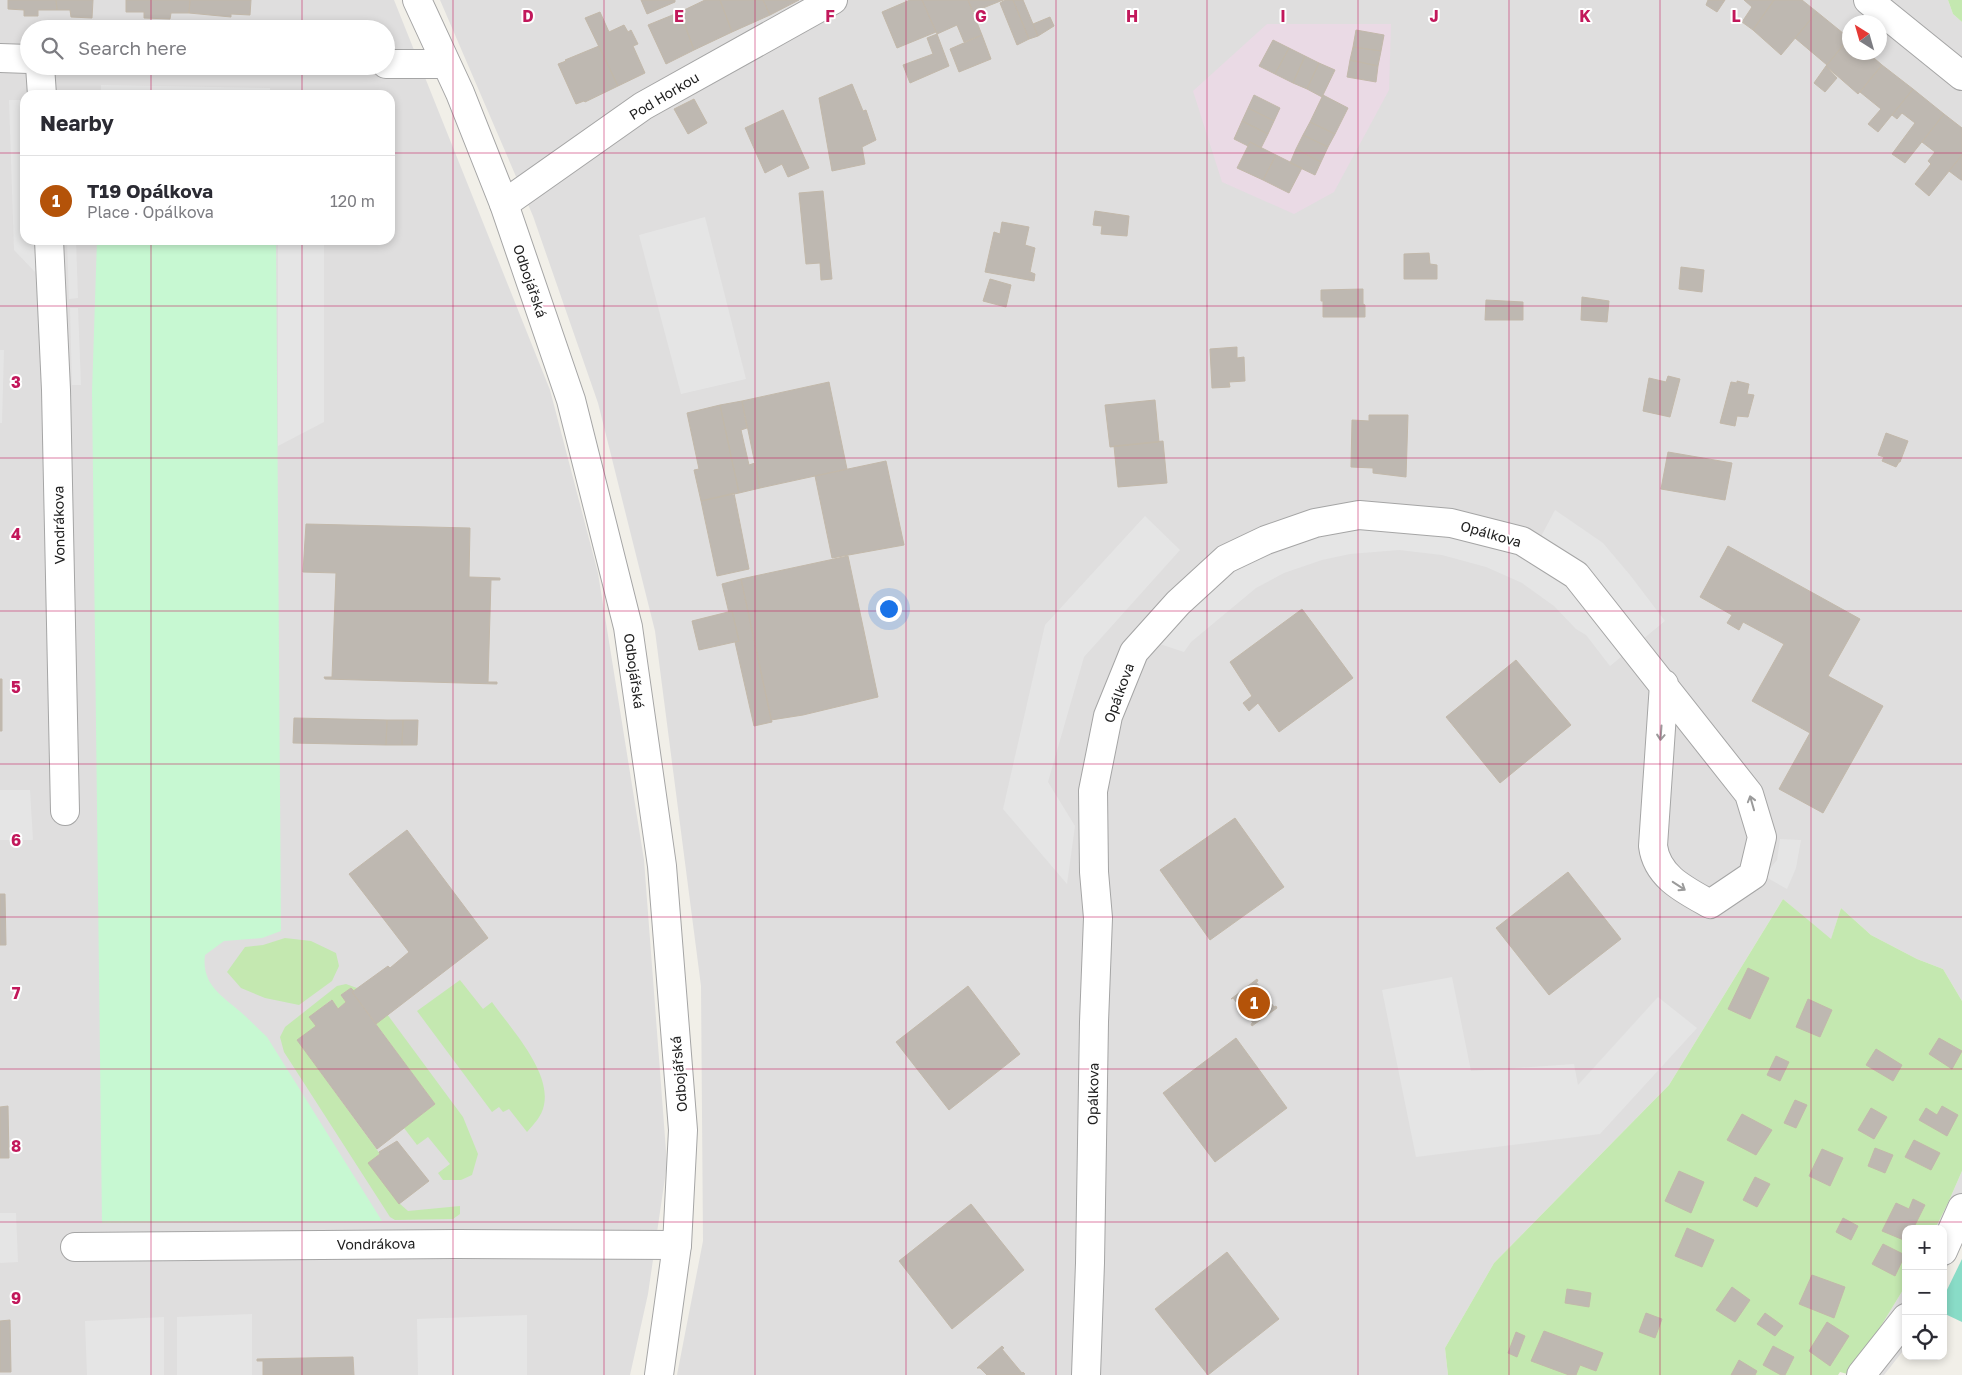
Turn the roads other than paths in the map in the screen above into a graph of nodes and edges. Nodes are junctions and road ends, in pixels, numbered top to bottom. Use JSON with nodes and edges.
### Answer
{"nodes":[{"id":1,"x":417,"y":0,"type":"edge"},
{"id":2,"x":833,"y":0,"type":"edge"},
{"id":3,"x":1868,"y":0,"type":"edge"},
{"id":4,"x":0,"y":58,"type":"edge"},
{"id":5,"x":20,"y":59,"type":"edge"},
{"id":6,"x":395,"y":64,"type":"edge"},
{"id":7,"x":446,"y":64,"type":"junction"},
{"id":8,"x":41,"y":75,"type":"edge"},
{"id":9,"x":1962,"y":76,"type":"edge"},
{"id":10,"x":42,"y":90,"type":"edge"},
{"id":11,"x":504,"y":204,"type":"junction"},
{"id":12,"x":49,"y":245,"type":"edge"},
{"id":13,"x":1664,"y":684,"type":"junction"},
{"id":14,"x":65,"y":811,"type":"dead end"},
{"id":15,"x":1962,"y":1208,"type":"edge"},
{"id":16,"x":1947,"y":1242,"type":"edge"},
{"id":17,"x":677,"y":1245,"type":"junction"},
{"id":18,"x":75,"y":1247,"type":"dead end"},
{"id":19,"x":1902,"y":1323,"type":"edge"},
{"id":20,"x":659,"y":1375,"type":"edge"},
{"id":21,"x":1086,"y":1375,"type":"edge"},
{"id":22,"x":1861,"y":1375,"type":"edge"}],
"edges":[{"from":1,"to":7,"type":"street","name":"Odbojářská"},
{"from":2,"to":11,"type":"street","name":"Pod Horkou"},
{"from":3,"to":9,"type":"street"},
{"from":4,"to":5,"type":"street"},
{"from":6,"to":7,"type":"street"},
{"from":7,"to":11,"type":"street","name":"Odbojářská"},
{"from":8,"to":10,"type":"street"},
{"from":11,"to":17,"type":"street","name":"Odbojářská"},
{"from":12,"to":14,"type":"street","name":"Vondrákova"},
{"from":13,"to":13,"type":"street","name":"Opálkova","one_way":true},
{"from":13,"to":21,"type":"street","name":"Opálkova"},
{"from":15,"to":16,"type":"street"},
{"from":17,"to":18,"type":"street","name":"Vondrákova"},
{"from":17,"to":20,"type":"street","name":"Odbojářská"},
{"from":19,"to":22,"type":"street"}]}
